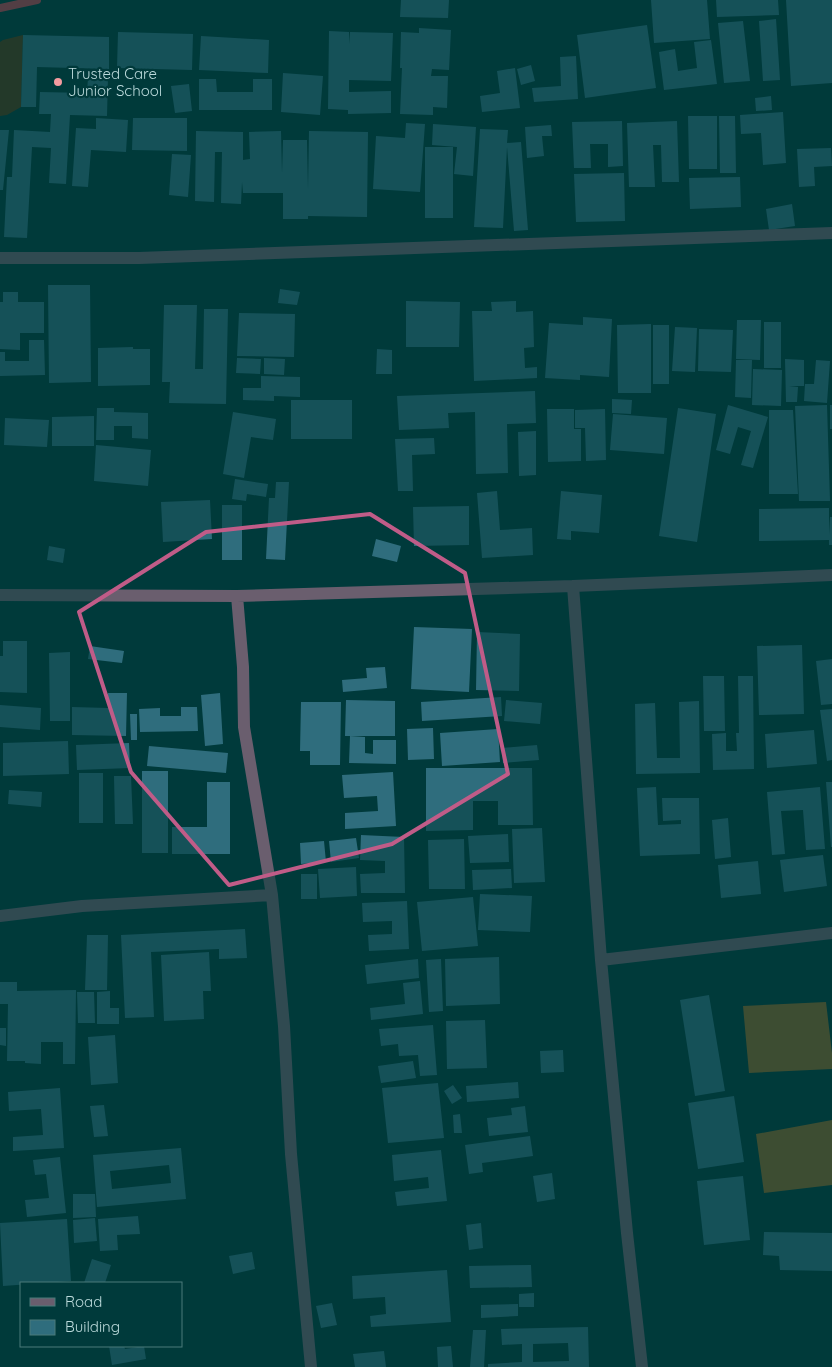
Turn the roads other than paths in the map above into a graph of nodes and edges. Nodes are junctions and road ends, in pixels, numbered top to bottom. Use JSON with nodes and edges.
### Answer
{"nodes":[{"id":1,"x":832,"y":233,"type":"edge"},
{"id":2,"x":0,"y":258,"type":"edge"},
{"id":3,"x":832,"y":576,"type":"edge"},
{"id":4,"x":573,"y":586,"type":"junction"},
{"id":5,"x":0,"y":595,"type":"edge"},
{"id":6,"x":238,"y":596,"type":"junction"},
{"id":7,"x":272,"y":895,"type":"junction"},
{"id":8,"x":0,"y":916,"type":"edge"},
{"id":9,"x":832,"y":934,"type":"edge"},
{"id":10,"x":601,"y":960,"type":"junction"},
{"id":11,"x":311,"y":1367,"type":"edge"},
{"id":12,"x":642,"y":1367,"type":"edge"}],
"edges":[{"from":1,"to":2,"type":"street"},
{"from":3,"to":4,"type":"street"},
{"from":4,"to":6,"type":"street"},
{"from":4,"to":10,"type":"street"},
{"from":5,"to":6,"type":"street"},
{"from":6,"to":7,"type":"street"},
{"from":7,"to":8,"type":"street"},
{"from":7,"to":11,"type":"street"},
{"from":9,"to":10,"type":"street"},
{"from":10,"to":12,"type":"street"}]}
